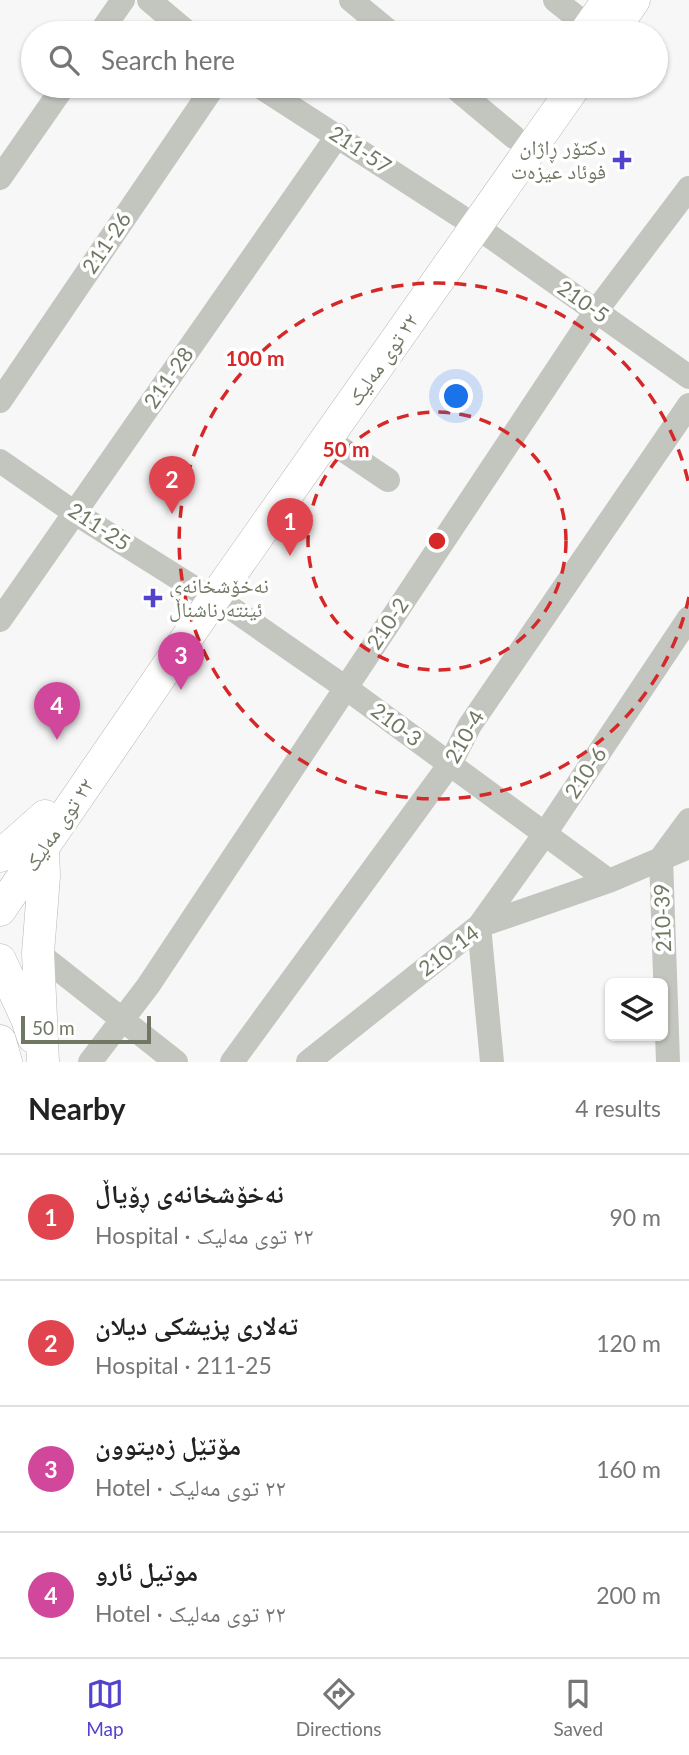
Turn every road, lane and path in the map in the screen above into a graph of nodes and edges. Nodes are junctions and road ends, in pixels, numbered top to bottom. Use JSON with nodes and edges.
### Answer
{"nodes":[{"id":1,"x":123,"y":0,"type":"edge"},
{"id":2,"x":149,"y":0,"type":"edge"},
{"id":3,"x":351,"y":0,"type":"edge"},
{"id":4,"x":555,"y":0,"type":"edge"},
{"id":5,"x":608,"y":0,"type":"edge"},
{"id":6,"x":634,"y":0,"type":"edge"},
{"id":7,"x":108,"y":21,"type":"edge"},
{"id":8,"x":174,"y":21,"type":"edge"},
{"id":9,"x":376,"y":21,"type":"edge"},
{"id":10,"x":582,"y":21,"type":"edge"},
{"id":11,"x":599,"y":21,"type":"edge"},
{"id":12,"x":608,"y":21,"type":"edge"},
{"id":13,"x":56,"y":98,"type":"edge"},
{"id":14,"x":206,"y":98,"type":"edge"},
{"id":15,"x":278,"y":98,"type":"edge"},
{"id":16,"x":467,"y":98,"type":"edge"},
{"id":17,"x":541,"y":98,"type":"edge"},
{"id":18,"x":566,"y":98,"type":"edge"},
{"id":19,"x":338,"y":135,"type":"junction"},
{"id":20,"x":514,"y":137,"type":"junction"},
{"id":21,"x":0,"y":178,"type":"edge"},
{"id":22,"x":689,"y":188,"type":"edge"},
{"id":23,"x":468,"y":222,"type":"junction"},
{"id":24,"x":596,"y":312,"type":"junction"},
{"id":25,"x":689,"y":377,"type":"edge"},
{"id":26,"x":0,"y":401,"type":"edge"},
{"id":27,"x":689,"y":405,"type":"edge"},
{"id":28,"x":327,"y":439,"type":"junction"},
{"id":29,"x":0,"y":461,"type":"edge"},
{"id":30,"x":388,"y":480,"type":"dead end"},
{"id":31,"x":75,"y":513,"type":"junction"},
{"id":32,"x":207,"y":594,"type":"junction"},
{"id":33,"x":689,"y":618,"type":"edge"},
{"id":34,"x":0,"y":620,"type":"edge"},
{"id":35,"x":346,"y":688,"type":"junction"},
{"id":36,"x":450,"y":764,"type":"junction"},
{"id":37,"x":45,"y":816,"type":"junction"},
{"id":38,"x":689,"y":820,"type":"edge"},
{"id":39,"x":544,"y":835,"type":"junction"},
{"id":40,"x":689,"y":847,"type":"edge"},
{"id":41,"x":43,"y":849,"type":"junction"},
{"id":42,"x":0,"y":856,"type":"edge"},
{"id":43,"x":661,"y":858,"type":"junction"},
{"id":44,"x":608,"y":881,"type":"junction"},
{"id":45,"x":0,"y":890,"type":"edge"},
{"id":46,"x":0,"y":911,"type":"edge"},
{"id":47,"x":479,"y":926,"type":"junction"},
{"id":48,"x":38,"y":953,"type":"junction"},
{"id":49,"x":0,"y":960,"type":"edge"},
{"id":50,"x":123,"y":1020,"type":"junction"},
{"id":51,"x":0,"y":1041,"type":"edge"},
{"id":52,"x":6,"y":1062,"type":"edge"},
{"id":53,"x":42,"y":1062,"type":"edge"},
{"id":54,"x":90,"y":1062,"type":"edge"},
{"id":55,"x":176,"y":1062,"type":"edge"},
{"id":56,"x":232,"y":1062,"type":"edge"},
{"id":57,"x":308,"y":1062,"type":"edge"},
{"id":58,"x":492,"y":1062,"type":"edge"},
{"id":59,"x":668,"y":1062,"type":"edge"}],
"edges":[{"from":1,"to":7,"type":"street"},
{"from":2,"to":8,"type":"street"},
{"from":3,"to":9,"type":"street"},
{"from":4,"to":10,"type":"street"},
{"from":5,"to":11,"type":"main road"},
{"from":6,"to":12,"type":"main road"},
{"from":13,"to":21,"type":"street"},
{"from":14,"to":26,"type":"street","name":"211-26"},
{"from":15,"to":19,"type":"street","name":"211-57"},
{"from":16,"to":20,"type":"street"},
{"from":17,"to":20,"type":"main road","name":"٢٢ توی مەلیک"},
{"from":18,"to":23,"type":"main road","name":"٢٢ توی مەلیک"},
{"from":19,"to":23,"type":"street","name":"211-57"},
{"from":19,"to":31,"type":"street","name":"211-28"},
{"from":20,"to":23,"type":"main road","name":"٢٢ توی مەلیک"},
{"from":22,"to":24,"type":"street","name":"210-2"},
{"from":23,"to":24,"type":"street","name":"210-5"},
{"from":23,"to":28,"type":"main road","name":"٢٢ توی مەلیک"},
{"from":23,"to":32,"type":"main road","name":"٢٢ توی مەلیک"},
{"from":24,"to":25,"type":"street","name":"210-5"},
{"from":24,"to":35,"type":"street","name":"210-2"},
{"from":27,"to":36,"type":"street","name":"210-4"},
{"from":28,"to":30,"type":"street"},
{"from":28,"to":32,"type":"main road","name":"٢٢ توی مەلیک"},
{"from":29,"to":31,"type":"street","name":"211-25"},
{"from":31,"to":32,"type":"street","name":"211-25"},
{"from":31,"to":34,"type":"street","name":"211-28"},
{"from":32,"to":35,"type":"street","name":"210-3"},
{"from":32,"to":37,"type":"main road","name":"٢٢ توی مەلیک"},
{"from":32,"to":41,"type":"main road","name":"٢٢ توی مەلیک"},
{"from":33,"to":39,"type":"street","name":"210-6"},
{"from":35,"to":36,"type":"street","name":"210-3"},
{"from":35,"to":50,"type":"street","name":"210-2"},
{"from":36,"to":39,"type":"street","name":"210-3"},
{"from":36,"to":56,"type":"street","name":"210-4"},
{"from":37,"to":42,"type":"main road"},
{"from":37,"to":45,"type":"main road","name":"٢٢ توی مەلیک"},
{"from":38,"to":43,"type":"street"},
{"from":39,"to":44,"type":"street","name":"210-3"},
{"from":39,"to":47,"type":"street","name":"210-6"},
{"from":40,"to":43,"type":"street","name":"210-14"},
{"from":41,"to":46,"type":"main road","name":"٢٢ توی مەلیک"},
{"from":41,"to":48,"type":"main road"},
{"from":43,"to":44,"type":"street","name":"210-14"},
{"from":43,"to":59,"type":"street","name":"210-39"},
{"from":44,"to":47,"type":"street","name":"210-14"},
{"from":47,"to":57,"type":"street","name":"210-14"},
{"from":47,"to":58,"type":"street"},
{"from":48,"to":50,"type":"street"},
{"from":48,"to":53,"type":"main road"},
{"from":49,"to":53,"type":"main road"},
{"from":50,"to":54,"type":"street","name":"210-2"},
{"from":50,"to":55,"type":"street"},
{"from":51,"to":52,"type":"main road"}]}
